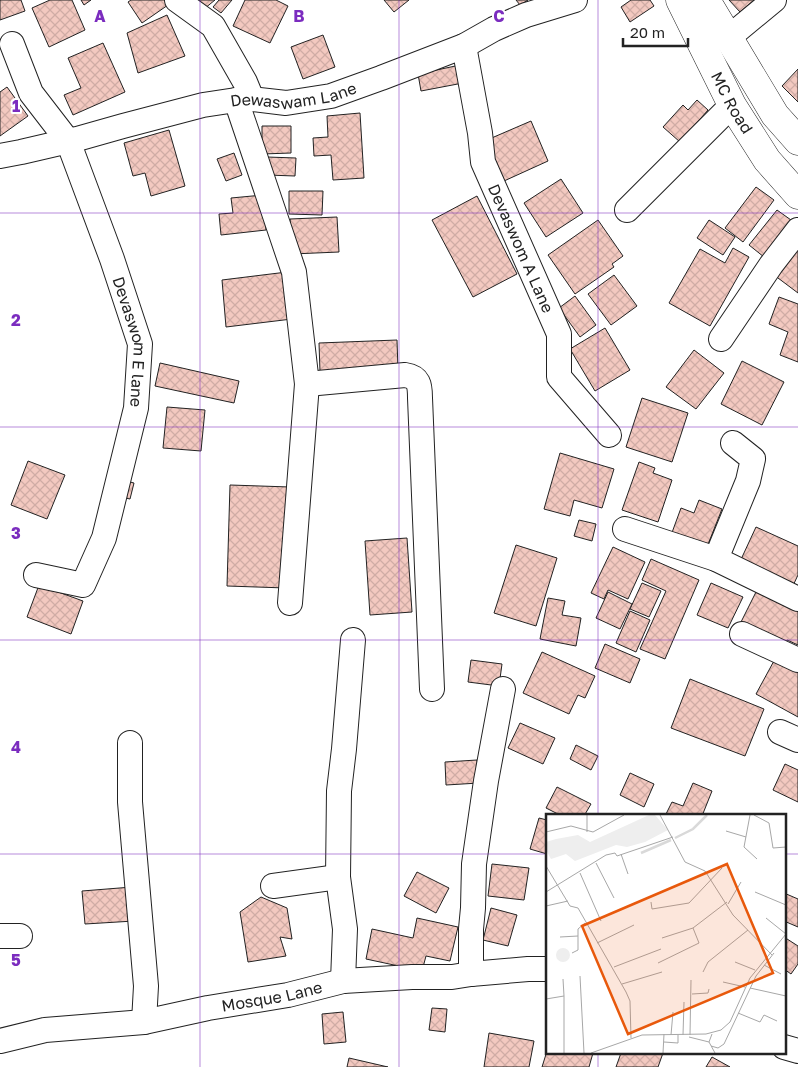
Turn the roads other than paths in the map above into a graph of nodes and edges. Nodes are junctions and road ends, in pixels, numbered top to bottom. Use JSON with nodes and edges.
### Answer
{"nodes":[{"id":1,"x":177,"y":0,"type":"edge"},
{"id":2,"x":575,"y":0,"type":"edge"},
{"id":3,"x":680,"y":0,"type":"edge"},
{"id":4,"x":706,"y":0,"type":"edge"},
{"id":5,"x":774,"y":0,"type":"edge"},
{"id":6,"x":728,"y":38,"type":"junction"},
{"id":7,"x":12,"y":44,"type":"dead end"},
{"id":8,"x":464,"y":46,"type":"junction"},
{"id":9,"x":244,"y":100,"type":"junction"},
{"id":10,"x":732,"y":105,"type":"junction"},
{"id":11,"x":68,"y":141,"type":"junction"},
{"id":12,"x":798,"y":141,"type":"edge"},
{"id":13,"x":0,"y":156,"type":"edge"},
{"id":14,"x":798,"y":195,"type":"edge"},
{"id":15,"x":628,"y":210,"type":"dead end"},
{"id":16,"x":798,"y":230,"type":"edge"},
{"id":17,"x":721,"y":339,"type":"dead end"},
{"id":18,"x":307,"y":384,"type":"junction"},
{"id":19,"x":609,"y":435,"type":"dead end"},
{"id":20,"x":733,"y":443,"type":"dead end"},
{"id":21,"x":625,"y":529,"type":"dead end"},
{"id":22,"x":716,"y":559,"type":"junction"},
{"id":23,"x":36,"y":575,"type":"dead end"},
{"id":24,"x":798,"y":599,"type":"edge"},
{"id":25,"x":290,"y":603,"type":"dead end"},
{"id":26,"x":742,"y":634,"type":"dead end"},
{"id":27,"x":353,"y":640,"type":"dead end"},
{"id":28,"x":798,"y":660,"type":"edge"},
{"id":29,"x":432,"y":689,"type":"dead end"},
{"id":30,"x":503,"y":689,"type":"dead end"},
{"id":31,"x":130,"y":743,"type":"dead end"},
{"id":32,"x":338,"y":877,"type":"junction"},
{"id":33,"x":273,"y":886,"type":"dead end"},
{"id":34,"x":546,"y":969,"type":"edge"},
{"id":35,"x":471,"y":974,"type":"junction"},
{"id":36,"x":343,"y":981,"type":"junction"},
{"id":37,"x":144,"y":1022,"type":"junction"},
{"id":38,"x":0,"y":1041,"type":"edge"}],
"edges":[{"from":1,"to":9,"type":"street"},
{"from":2,"to":8,"type":"street","name":"Dewaswam Lane"},
{"from":3,"to":10,"type":"main road","name":"MC Road"},
{"from":4,"to":6,"type":"main road","name":"MC Road"},
{"from":5,"to":6,"type":"street"},
{"from":6,"to":12,"type":"main road","name":"MC Road"},
{"from":7,"to":11,"type":"street"},
{"from":8,"to":9,"type":"street","name":"Dewaswam Lane"},
{"from":8,"to":19,"type":"street","name":"Devaswom A Lane"},
{"from":9,"to":11,"type":"street","name":"Dewaswam Lane"},
{"from":9,"to":18,"type":"street"},
{"from":10,"to":14,"type":"main road","name":"MC Road"},
{"from":10,"to":15,"type":"street"},
{"from":11,"to":13,"type":"street","name":"Dewaswam Lane"},
{"from":11,"to":23,"type":"street","name":"Devaswom E lane"},
{"from":16,"to":17,"type":"street"},
{"from":18,"to":25,"type":"street"},
{"from":18,"to":29,"type":"street"},
{"from":20,"to":22,"type":"street"},
{"from":21,"to":22,"type":"street"},
{"from":22,"to":24,"type":"street"},
{"from":26,"to":28,"type":"street"},
{"from":27,"to":32,"type":"street"},
{"from":30,"to":35,"type":"street"},
{"from":31,"to":37,"type":"street"},
{"from":32,"to":33,"type":"street"},
{"from":32,"to":36,"type":"street"},
{"from":34,"to":35,"type":"street","name":"Mosque Lane"},
{"from":35,"to":36,"type":"street","name":"Mosque Lane"},
{"from":36,"to":37,"type":"street","name":"Mosque Lane"},
{"from":37,"to":38,"type":"street","name":"Mosque Lane"}]}
